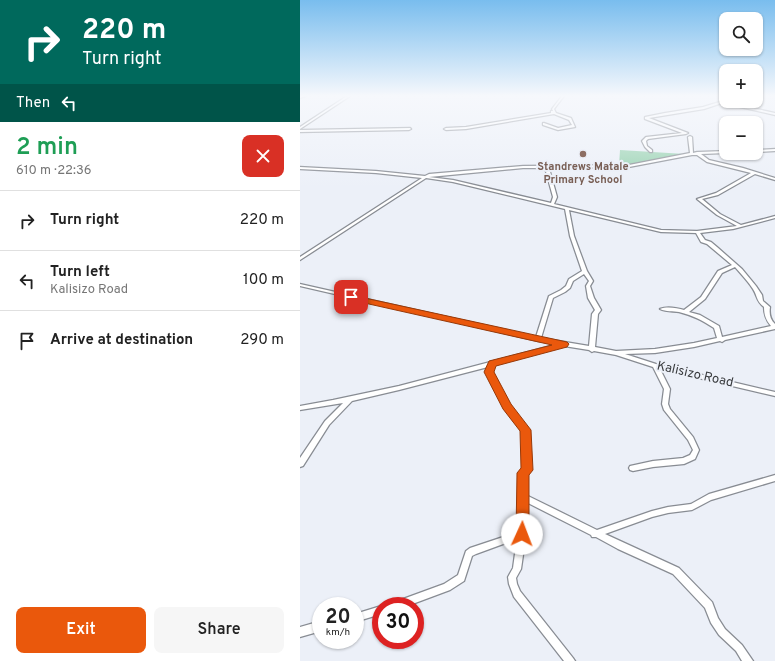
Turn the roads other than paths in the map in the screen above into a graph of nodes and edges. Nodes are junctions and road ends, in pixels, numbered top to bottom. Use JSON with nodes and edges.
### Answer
{"nodes":[{"id":1,"x":473,"y":127,"type":"edge"},
{"id":2,"x":552,"y":127,"type":"edge"},
{"id":3,"x":569,"y":127,"type":"edge"},
{"id":4,"x":670,"y":127,"type":"edge"},
{"id":5,"x":409,"y":129,"type":"dead end"},
{"id":6,"x":446,"y":129,"type":"dead end"},
{"id":7,"x":300,"y":131,"type":"edge"},
{"id":8,"x":690,"y":137,"type":"dead end"},
{"id":9,"x":775,"y":150,"type":"edge"},
{"id":10,"x":651,"y":151,"type":"dead end"},
{"id":11,"x":763,"y":151,"type":"edge"},
{"id":12,"x":719,"y":152,"type":"edge"},
{"id":13,"x":691,"y":153,"type":"dead end"},
{"id":14,"x":697,"y":153,"type":"junction"},
{"id":15,"x":547,"y":167,"type":"junction"},
{"id":16,"x":300,"y":168,"type":"edge"},
{"id":17,"x":754,"y":173,"type":"junction"},
{"id":18,"x":426,"y":177,"type":"junction"},
{"id":19,"x":775,"y":179,"type":"edge"},
{"id":20,"x":552,"y":205,"type":"junction"},
{"id":21,"x":567,"y":209,"type":"junction"},
{"id":22,"x":775,"y":217,"type":"edge"},
{"id":23,"x":741,"y":226,"type":"junction"},
{"id":24,"x":697,"y":232,"type":"junction"},
{"id":25,"x":300,"y":259,"type":"edge"},
{"id":26,"x":736,"y":265,"type":"junction"},
{"id":27,"x":585,"y":271,"type":"junction"},
{"id":28,"x":300,"y":285,"type":"edge"},
{"id":29,"x":663,"y":309,"type":"dead end"},
{"id":30,"x":685,"y":312,"type":"junction"},
{"id":31,"x":775,"y":327,"type":"edge"},
{"id":32,"x":538,"y":339,"type":"junction"},
{"id":33,"x":722,"y":340,"type":"junction"},
{"id":34,"x":564,"y":344,"type":"junction"},
{"id":35,"x":592,"y":350,"type":"junction"},
{"id":36,"x":616,"y":353,"type":"junction"},
{"id":37,"x":492,"y":363,"type":"junction"},
{"id":38,"x":655,"y":366,"type":"junction"},
{"id":39,"x":775,"y":394,"type":"edge"},
{"id":40,"x":349,"y":400,"type":"junction"},
{"id":41,"x":300,"y":408,"type":"edge"},
{"id":42,"x":300,"y":464,"type":"edge"},
{"id":43,"x":633,"y":468,"type":"dead end"},
{"id":44,"x":775,"y":478,"type":"edge"},
{"id":45,"x":524,"y":497,"type":"junction"},
{"id":46,"x":522,"y":534,"type":"junction"},
{"id":47,"x":595,"y":534,"type":"junction"},
{"id":48,"x":420,"y":597,"type":"edge"},
{"id":49,"x":312,"y":629,"type":"edge"},
{"id":50,"x":300,"y":632,"type":"edge"},
{"id":51,"x":570,"y":661,"type":"edge"},
{"id":52,"x":748,"y":661,"type":"edge"}],
"edges":[{"from":1,"to":6,"type":"street"},
{"from":2,"to":3,"type":"street"},
{"from":4,"to":10,"type":"street"},
{"from":5,"to":7,"type":"street"},
{"from":8,"to":13,"type":"street"},
{"from":9,"to":11,"type":"street"},
{"from":12,"to":14,"type":"street"},
{"from":14,"to":15,"type":"street"},
{"from":14,"to":17,"type":"street"},
{"from":15,"to":18,"type":"street"},
{"from":15,"to":20,"type":"street"},
{"from":16,"to":18,"type":"street"},
{"from":17,"to":19,"type":"street"},
{"from":17,"to":23,"type":"street"},
{"from":18,"to":20,"type":"street"},
{"from":18,"to":25,"type":"street"},
{"from":20,"to":21,"type":"street"},
{"from":21,"to":24,"type":"street"},
{"from":21,"to":27,"type":"street"},
{"from":22,"to":23,"type":"street"},
{"from":23,"to":24,"type":"street"},
{"from":24,"to":26,"type":"street"},
{"from":26,"to":30,"type":"street"},
{"from":26,"to":31,"type":"street"},
{"from":27,"to":32,"type":"street"},
{"from":27,"to":35,"type":"street"},
{"from":28,"to":32,"type":"street"},
{"from":29,"to":30,"type":"street"},
{"from":30,"to":33,"type":"street"},
{"from":31,"to":33,"type":"street"},
{"from":32,"to":34,"type":"street"},
{"from":33,"to":36,"type":"street"},
{"from":34,"to":35,"type":"street"},
{"from":34,"to":37,"type":"street"},
{"from":35,"to":36,"type":"street"},
{"from":36,"to":38,"type":"street","name":"Kalisizo Road"},
{"from":37,"to":40,"type":"street"},
{"from":37,"to":45,"type":"street"},
{"from":38,"to":39,"type":"street","name":"Kalisizo Road"},
{"from":38,"to":43,"type":"street"},
{"from":40,"to":41,"type":"street"},
{"from":40,"to":42,"type":"street"},
{"from":44,"to":47,"type":"street"},
{"from":45,"to":46,"type":"street"},
{"from":45,"to":47,"type":"street"},
{"from":46,"to":48,"type":"street"},
{"from":46,"to":51,"type":"street"},
{"from":47,"to":52,"type":"street"},
{"from":49,"to":50,"type":"street"}]}
